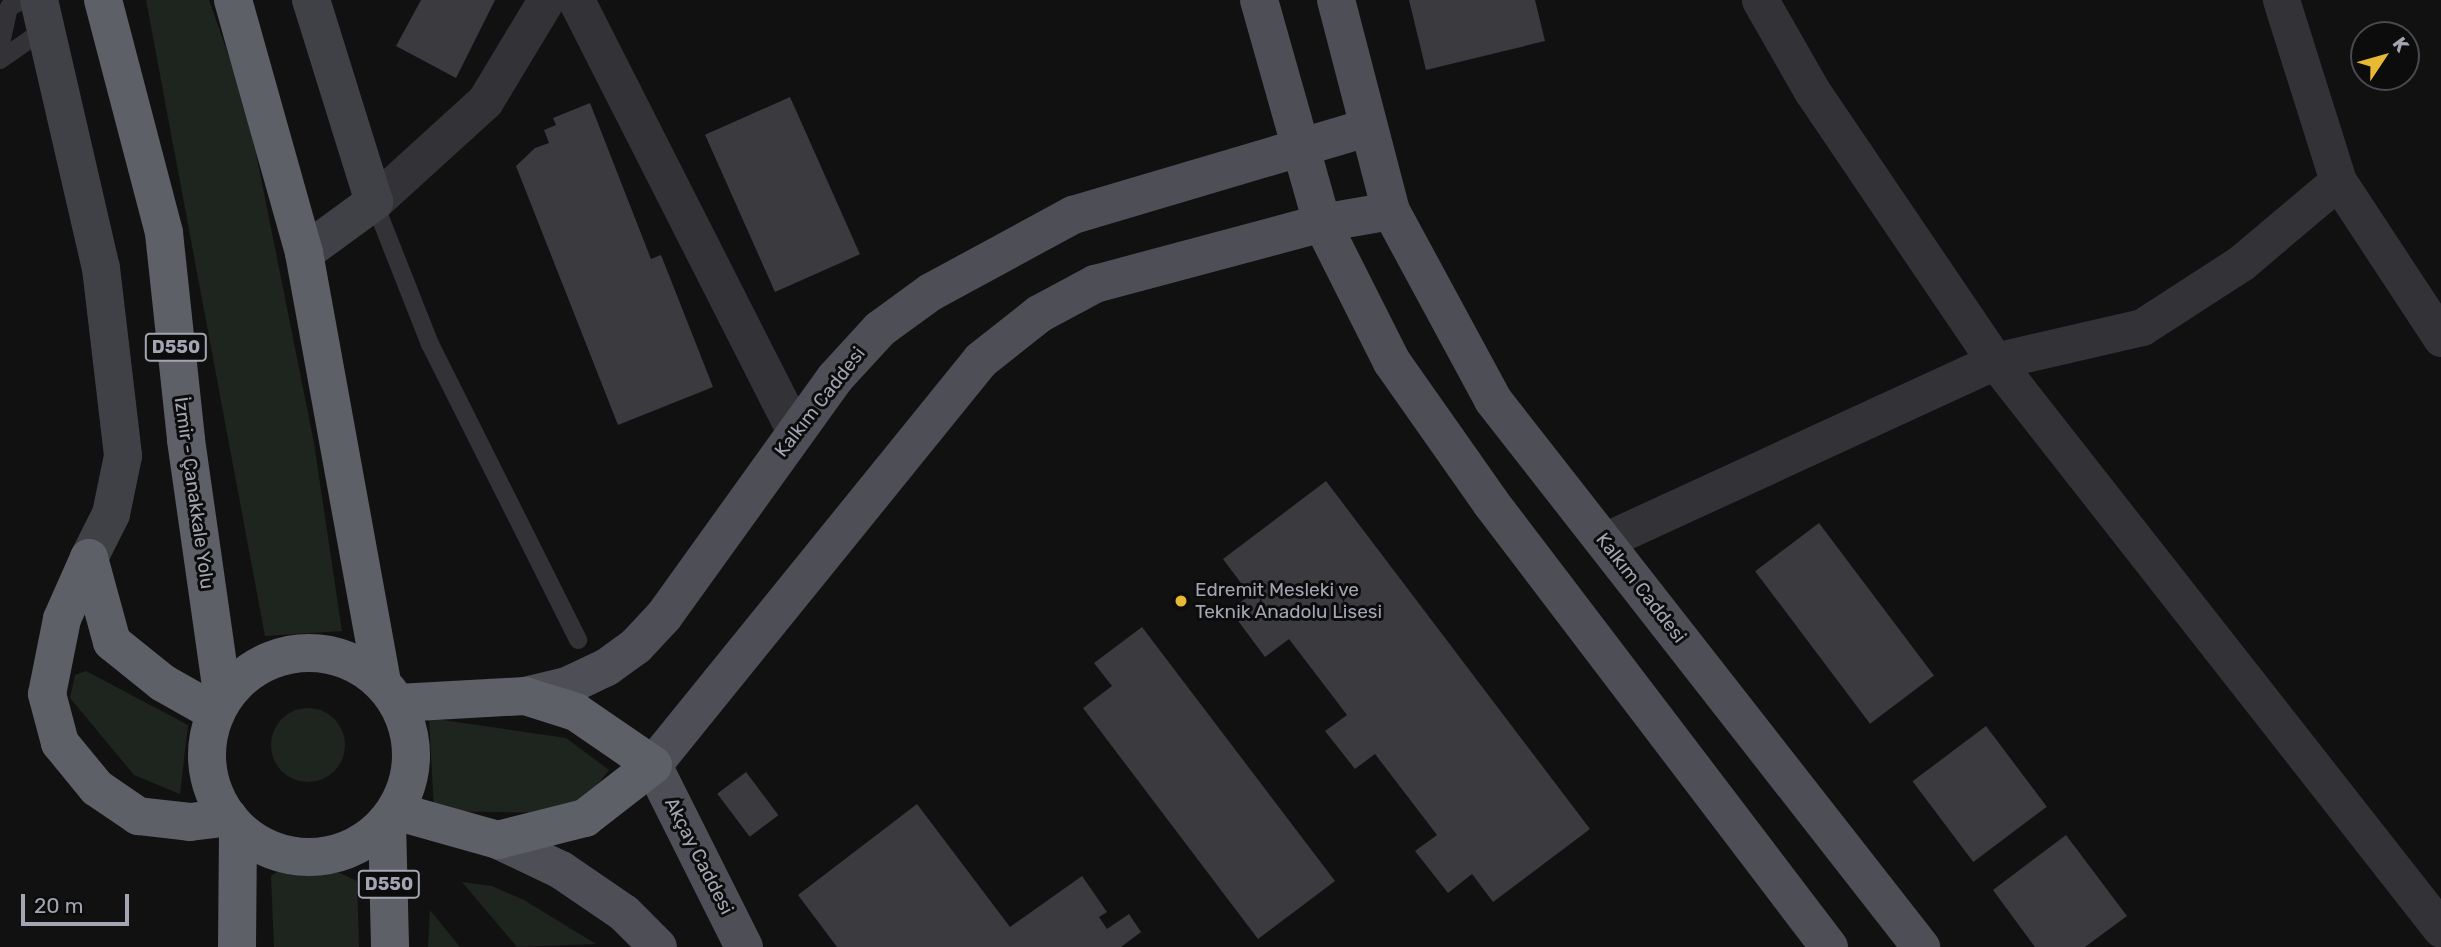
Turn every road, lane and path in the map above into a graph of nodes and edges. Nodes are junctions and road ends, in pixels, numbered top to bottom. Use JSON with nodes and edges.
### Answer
{"nodes":[{"id":1,"x":103,"y":0,"type":"edge"},
{"id":2,"x":233,"y":0,"type":"edge"},
{"id":3,"x":311,"y":0,"type":"edge"},
{"id":4,"x":546,"y":0,"type":"edge"},
{"id":5,"x":576,"y":0,"type":"edge"},
{"id":6,"x":1259,"y":0,"type":"edge"},
{"id":7,"x":1336,"y":0,"type":"edge"},
{"id":8,"x":1760,"y":0,"type":"edge"},
{"id":9,"x":2281,"y":0,"type":"edge"},
{"id":10,"x":25,"y":7,"type":"edge"},
{"id":11,"x":0,"y":48,"type":"edge"},
{"id":12,"x":0,"y":60,"type":"edge"},
{"id":13,"x":1366,"y":128,"type":"junction"},
{"id":14,"x":1298,"y":146,"type":"junction"},
{"id":15,"x":2338,"y":181,"type":"junction"},
{"id":16,"x":374,"y":202,"type":"junction"},
{"id":17,"x":1391,"y":211,"type":"junction"},
{"id":18,"x":1322,"y":223,"type":"junction"},
{"id":19,"x":304,"y":253,"type":"junction"},
{"id":20,"x":2441,"y":338,"type":"edge"},
{"id":21,"x":1995,"y":361,"type":"junction"},
{"id":22,"x":795,"y":431,"type":"junction"},
{"id":23,"x":1604,"y":541,"type":"junction"},
{"id":24,"x":89,"y":558,"type":"junction"},
{"id":25,"x":578,"y":640,"type":"dead end"},
{"id":26,"x":390,"y":692,"type":"junction"},
{"id":27,"x":525,"y":696,"type":"junction"},
{"id":28,"x":220,"y":706,"type":"junction"},
{"id":29,"x":653,"y":765,"type":"junction"},
{"id":30,"x":391,"y":816,"type":"junction"},
{"id":31,"x":234,"y":823,"type":"junction"},
{"id":32,"x":498,"y":840,"type":"junction"},
{"id":33,"x":2441,"y":929,"type":"edge"},
{"id":34,"x":237,"y":947,"type":"edge"},
{"id":35,"x":390,"y":947,"type":"edge"},
{"id":36,"x":658,"y":947,"type":"edge"},
{"id":37,"x":744,"y":947,"type":"edge"},
{"id":38,"x":1829,"y":947,"type":"edge"},
{"id":39,"x":1921,"y":947,"type":"edge"}],
"edges":[{"from":1,"to":28,"type":"highway","name":"İzmir - Çanakkale Yolu","number":"D550"},
{"from":2,"to":19,"type":"highway"},
{"from":3,"to":16,"type":"main road"},
{"from":4,"to":16,"type":"street"},
{"from":5,"to":22,"type":"street"},
{"from":6,"to":14,"type":"main road"},
{"from":7,"to":13,"type":"main road","name":"Kalkım Caddesi"},
{"from":8,"to":21,"type":"street"},
{"from":9,"to":15,"type":"street"},
{"from":10,"to":11,"type":"lane"},
{"from":10,"to":12,"type":"lane"},
{"from":10,"to":24,"type":"main road"},
{"from":13,"to":14,"type":"main road","name":"Kalkım Caddesi"},
{"from":13,"to":17,"type":"main road","name":"Kalkım Caddesi"},
{"from":14,"to":18,"type":"main road"},
{"from":14,"to":22,"type":"main road","name":"Kalkım Caddesi"},
{"from":15,"to":20,"type":"street"},
{"from":15,"to":21,"type":"street"},
{"from":16,"to":19,"type":"main road"},
{"from":16,"to":25,"type":"lane"},
{"from":17,"to":18,"type":"main road"},
{"from":17,"to":23,"type":"main road","name":"Kalkım Caddesi"},
{"from":18,"to":29,"type":"main road"},
{"from":18,"to":38,"type":"main road"},
{"from":19,"to":26,"type":"highway"},
{"from":21,"to":23,"type":"street"},
{"from":21,"to":33,"type":"street"},
{"from":22,"to":27,"type":"main road","name":"Kalkım Caddesi"},
{"from":23,"to":39,"type":"main road","name":"Kalkım Caddesi"},
{"from":24,"to":28,"type":"highway"},
{"from":24,"to":31,"type":"highway"},
{"from":26,"to":27,"type":"highway"},
{"from":26,"to":28,"type":"highway"},
{"from":26,"to":30,"type":"highway"},
{"from":27,"to":29,"type":"highway"},
{"from":28,"to":31,"type":"highway","name":"İzmir - Çanakkale Yolu"},
{"from":29,"to":32,"type":"highway"},
{"from":29,"to":37,"type":"main road","name":"Akçay Caddesi"},
{"from":30,"to":31,"type":"highway"},
{"from":30,"to":32,"type":"highway"},
{"from":30,"to":35,"type":"highway","number":"D550"},
{"from":31,"to":34,"type":"highway","name":"İzmir - Çanakkale Yolu"},
{"from":32,"to":36,"type":"main road"}]}
